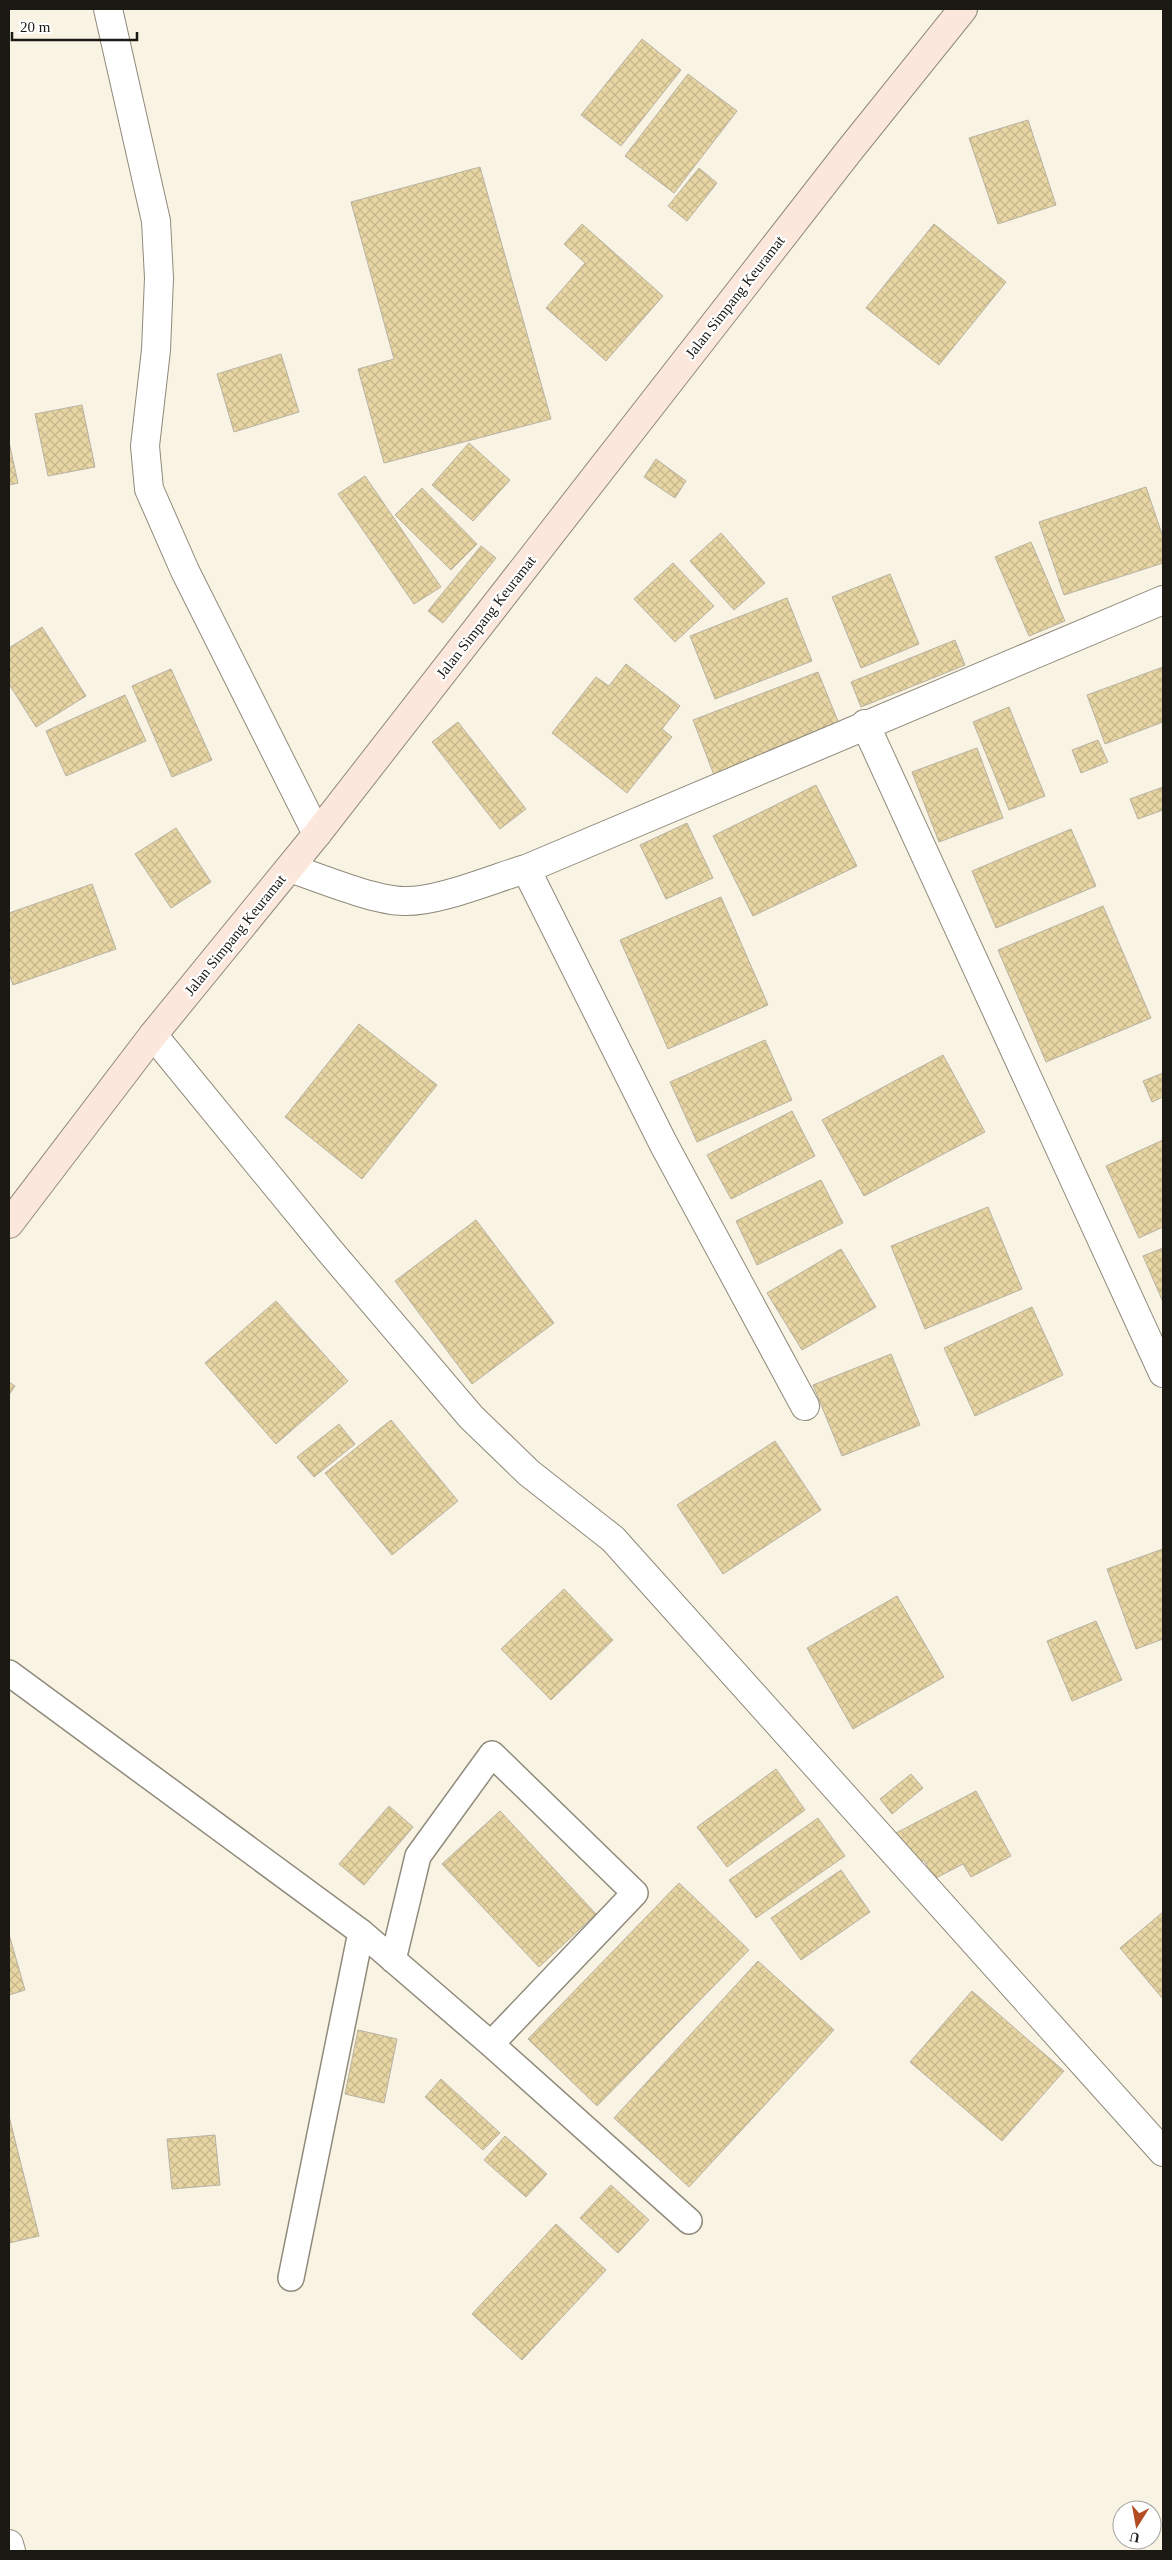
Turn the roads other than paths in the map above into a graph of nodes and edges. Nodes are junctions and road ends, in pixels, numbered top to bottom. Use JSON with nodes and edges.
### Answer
{"nodes":[{"id":1,"x":108,"y":9,"type":"edge"},
{"id":2,"x":963,"y":9,"type":"edge"},
{"id":3,"x":1163,"y":600,"type":"edge"},
{"id":4,"x":865,"y":724,"type":"junction"},
{"id":5,"x":317,"y":834,"type":"junction"},
{"id":6,"x":290,"y":868,"type":"junction"},
{"id":7,"x":526,"y":869,"type":"junction"},
{"id":8,"x":153,"y":1035,"type":"junction"},
{"id":9,"x":9,"y":1224,"type":"edge"},
{"id":10,"x":1163,"y":1373,"type":"edge"},
{"id":11,"x":805,"y":1406,"type":"dead end"},
{"id":12,"x":9,"y":1673,"type":"edge"},
{"id":13,"x":361,"y":1932,"type":"junction"},
{"id":14,"x":393,"y":1960,"type":"junction"},
{"id":15,"x":491,"y":2044,"type":"junction"},
{"id":16,"x":1163,"y":2152,"type":"edge"},
{"id":17,"x":689,"y":2221,"type":"dead end"},
{"id":18,"x":291,"y":2278,"type":"dead end"},
{"id":19,"x":9,"y":2544,"type":"edge"},
{"id":20,"x":11,"y":2551,"type":"edge"}],
"edges":[{"from":1,"to":5,"type":"street"},
{"from":2,"to":5,"type":"main road","name":"Jalan Simpang Keuramat"},
{"from":3,"to":4,"type":"street"},
{"from":4,"to":7,"type":"street"},
{"from":4,"to":10,"type":"street"},
{"from":5,"to":6,"type":"main road","name":"Jalan Simpang Keuramat"},
{"from":6,"to":7,"type":"street"},
{"from":6,"to":8,"type":"main road","name":"Jalan Simpang Keuramat"},
{"from":7,"to":11,"type":"street"},
{"from":8,"to":9,"type":"main road","name":"Jalan Simpang Keuramat"},
{"from":8,"to":16,"type":"street"},
{"from":12,"to":13,"type":"lane"},
{"from":13,"to":14,"type":"lane"},
{"from":13,"to":18,"type":"lane"},
{"from":14,"to":15,"type":"lane"},
{"from":14,"to":15,"type":"lane"},
{"from":15,"to":17,"type":"lane"},
{"from":19,"to":20,"type":"street"}]}
